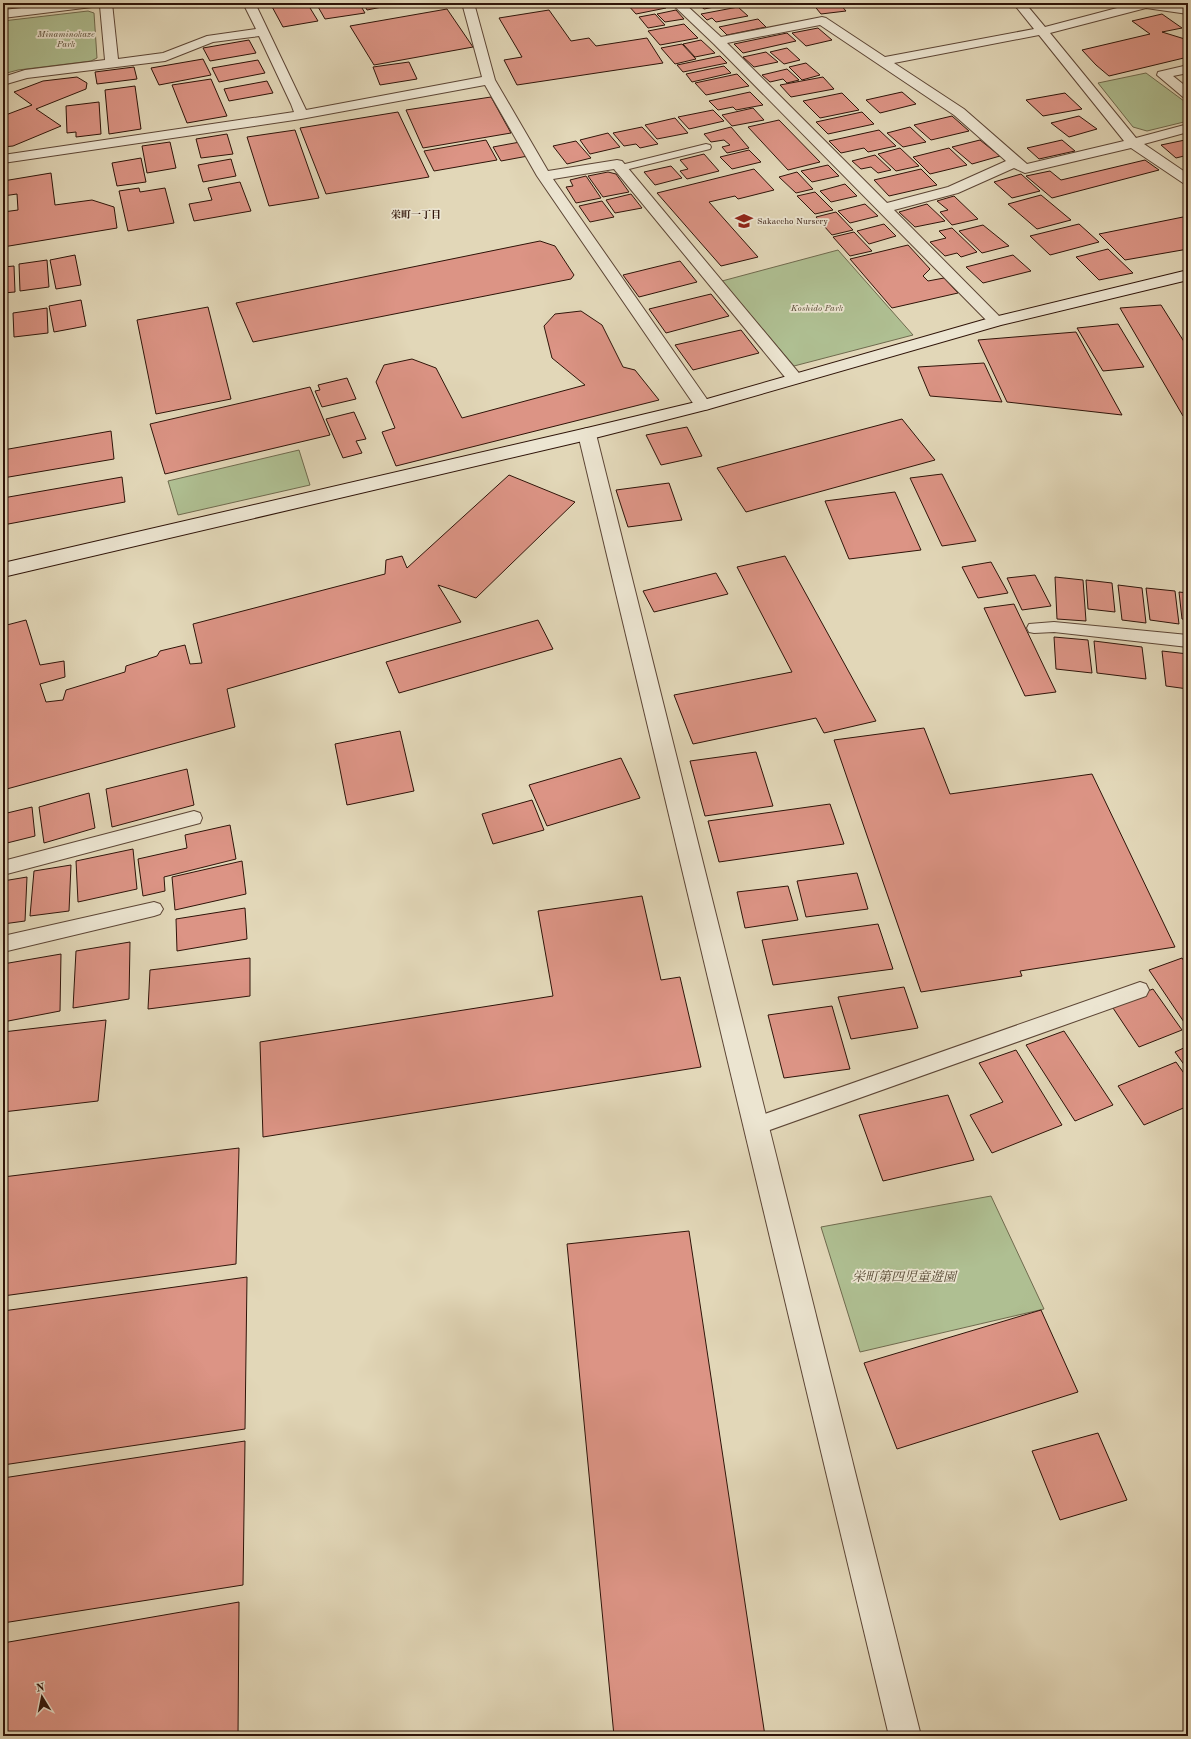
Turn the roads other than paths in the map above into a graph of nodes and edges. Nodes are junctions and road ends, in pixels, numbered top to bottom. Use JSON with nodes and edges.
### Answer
{"nodes":[{"id":1,"x":99,"y":3,"type":"edge"},
{"id":2,"x":106,"y":3,"type":"edge"},
{"id":3,"x":249,"y":3,"type":"edge"},
{"id":4,"x":468,"y":3,"type":"edge"},
{"id":5,"x":678,"y":3,"type":"edge"},
{"id":6,"x":1019,"y":3,"type":"edge"},
{"id":7,"x":1188,"y":10,"type":"edge"},
{"id":8,"x":3,"y":14,"type":"edge"},
{"id":9,"x":1043,"y":31,"type":"junction"},
{"id":10,"x":263,"y":32,"type":"junction"},
{"id":11,"x":718,"y":41,"type":"junction"},
{"id":12,"x":883,"y":61,"type":"junction"},
{"id":13,"x":112,"y":64,"type":"junction"},
{"id":14,"x":1188,"y":69,"type":"edge"},
{"id":15,"x":489,"y":80,"type":"junction"},
{"id":16,"x":3,"y":81,"type":"edge"},
{"id":17,"x":1188,"y":94,"type":"edge"},
{"id":18,"x":301,"y":115,"type":"junction"},
{"id":19,"x":1188,"y":128,"type":"edge"},
{"id":20,"x":1133,"y":143,"type":"junction"},
{"id":21,"x":706,"y":147,"type":"dead end"},
{"id":22,"x":3,"y":159,"type":"edge"},
{"id":23,"x":1014,"y":162,"type":"junction"},
{"id":24,"x":621,"y":168,"type":"junction"},
{"id":25,"x":544,"y":176,"type":"junction"},
{"id":26,"x":1188,"y":180,"type":"edge"},
{"id":27,"x":884,"y":208,"type":"junction"},
{"id":28,"x":1188,"y":275,"type":"edge"},
{"id":29,"x":996,"y":321,"type":"junction"},
{"id":30,"x":795,"y":378,"type":"junction"},
{"id":31,"x":703,"y":405,"type":"junction"},
{"id":32,"x":587,"y":434,"type":"junction"},
{"id":33,"x":3,"y":570,"type":"edge"},
{"id":34,"x":1034,"y":628,"type":"dead end"},
{"id":35,"x":1188,"y":641,"type":"edge"},
{"id":36,"x":194,"y":818,"type":"dead end"},
{"id":37,"x":3,"y":868,"type":"edge"},
{"id":38,"x":154,"y":909,"type":"dead end"},
{"id":39,"x":3,"y":944,"type":"edge"},
{"id":40,"x":1140,"y":990,"type":"dead end"},
{"id":41,"x":756,"y":1126,"type":"junction"},
{"id":42,"x":905,"y":1736,"type":"edge"}],
"edges":[{"from":1,"to":8,"type":"street"},
{"from":2,"to":13,"type":"street"},
{"from":3,"to":10,"type":"street"},
{"from":4,"to":15,"type":"street"},
{"from":5,"to":11,"type":"street"},
{"from":6,"to":9,"type":"street"},
{"from":7,"to":9,"type":"street"},
{"from":9,"to":12,"type":"street"},
{"from":9,"to":20,"type":"street"},
{"from":10,"to":13,"type":"street"},
{"from":10,"to":18,"type":"street"},
{"from":11,"to":12,"type":"street"},
{"from":11,"to":27,"type":"street"},
{"from":12,"to":23,"type":"street"},
{"from":13,"to":16,"type":"street"},
{"from":14,"to":17,"type":"street"},
{"from":15,"to":18,"type":"street"},
{"from":15,"to":25,"type":"street"},
{"from":18,"to":22,"type":"street"},
{"from":19,"to":20,"type":"street"},
{"from":20,"to":23,"type":"street"},
{"from":20,"to":26,"type":"street"},
{"from":21,"to":24,"type":"lane"},
{"from":23,"to":27,"type":"street"},
{"from":24,"to":25,"type":"street"},
{"from":24,"to":30,"type":"street"},
{"from":25,"to":31,"type":"street"},
{"from":27,"to":29,"type":"street"},
{"from":28,"to":29,"type":"street"},
{"from":29,"to":30,"type":"street"},
{"from":30,"to":31,"type":"street"},
{"from":31,"to":32,"type":"street"},
{"from":32,"to":33,"type":"street"},
{"from":32,"to":41,"type":"street"},
{"from":34,"to":35,"type":"lane"},
{"from":36,"to":37,"type":"lane"},
{"from":38,"to":39,"type":"lane"},
{"from":40,"to":41,"type":"lane"},
{"from":41,"to":42,"type":"street"}]}
